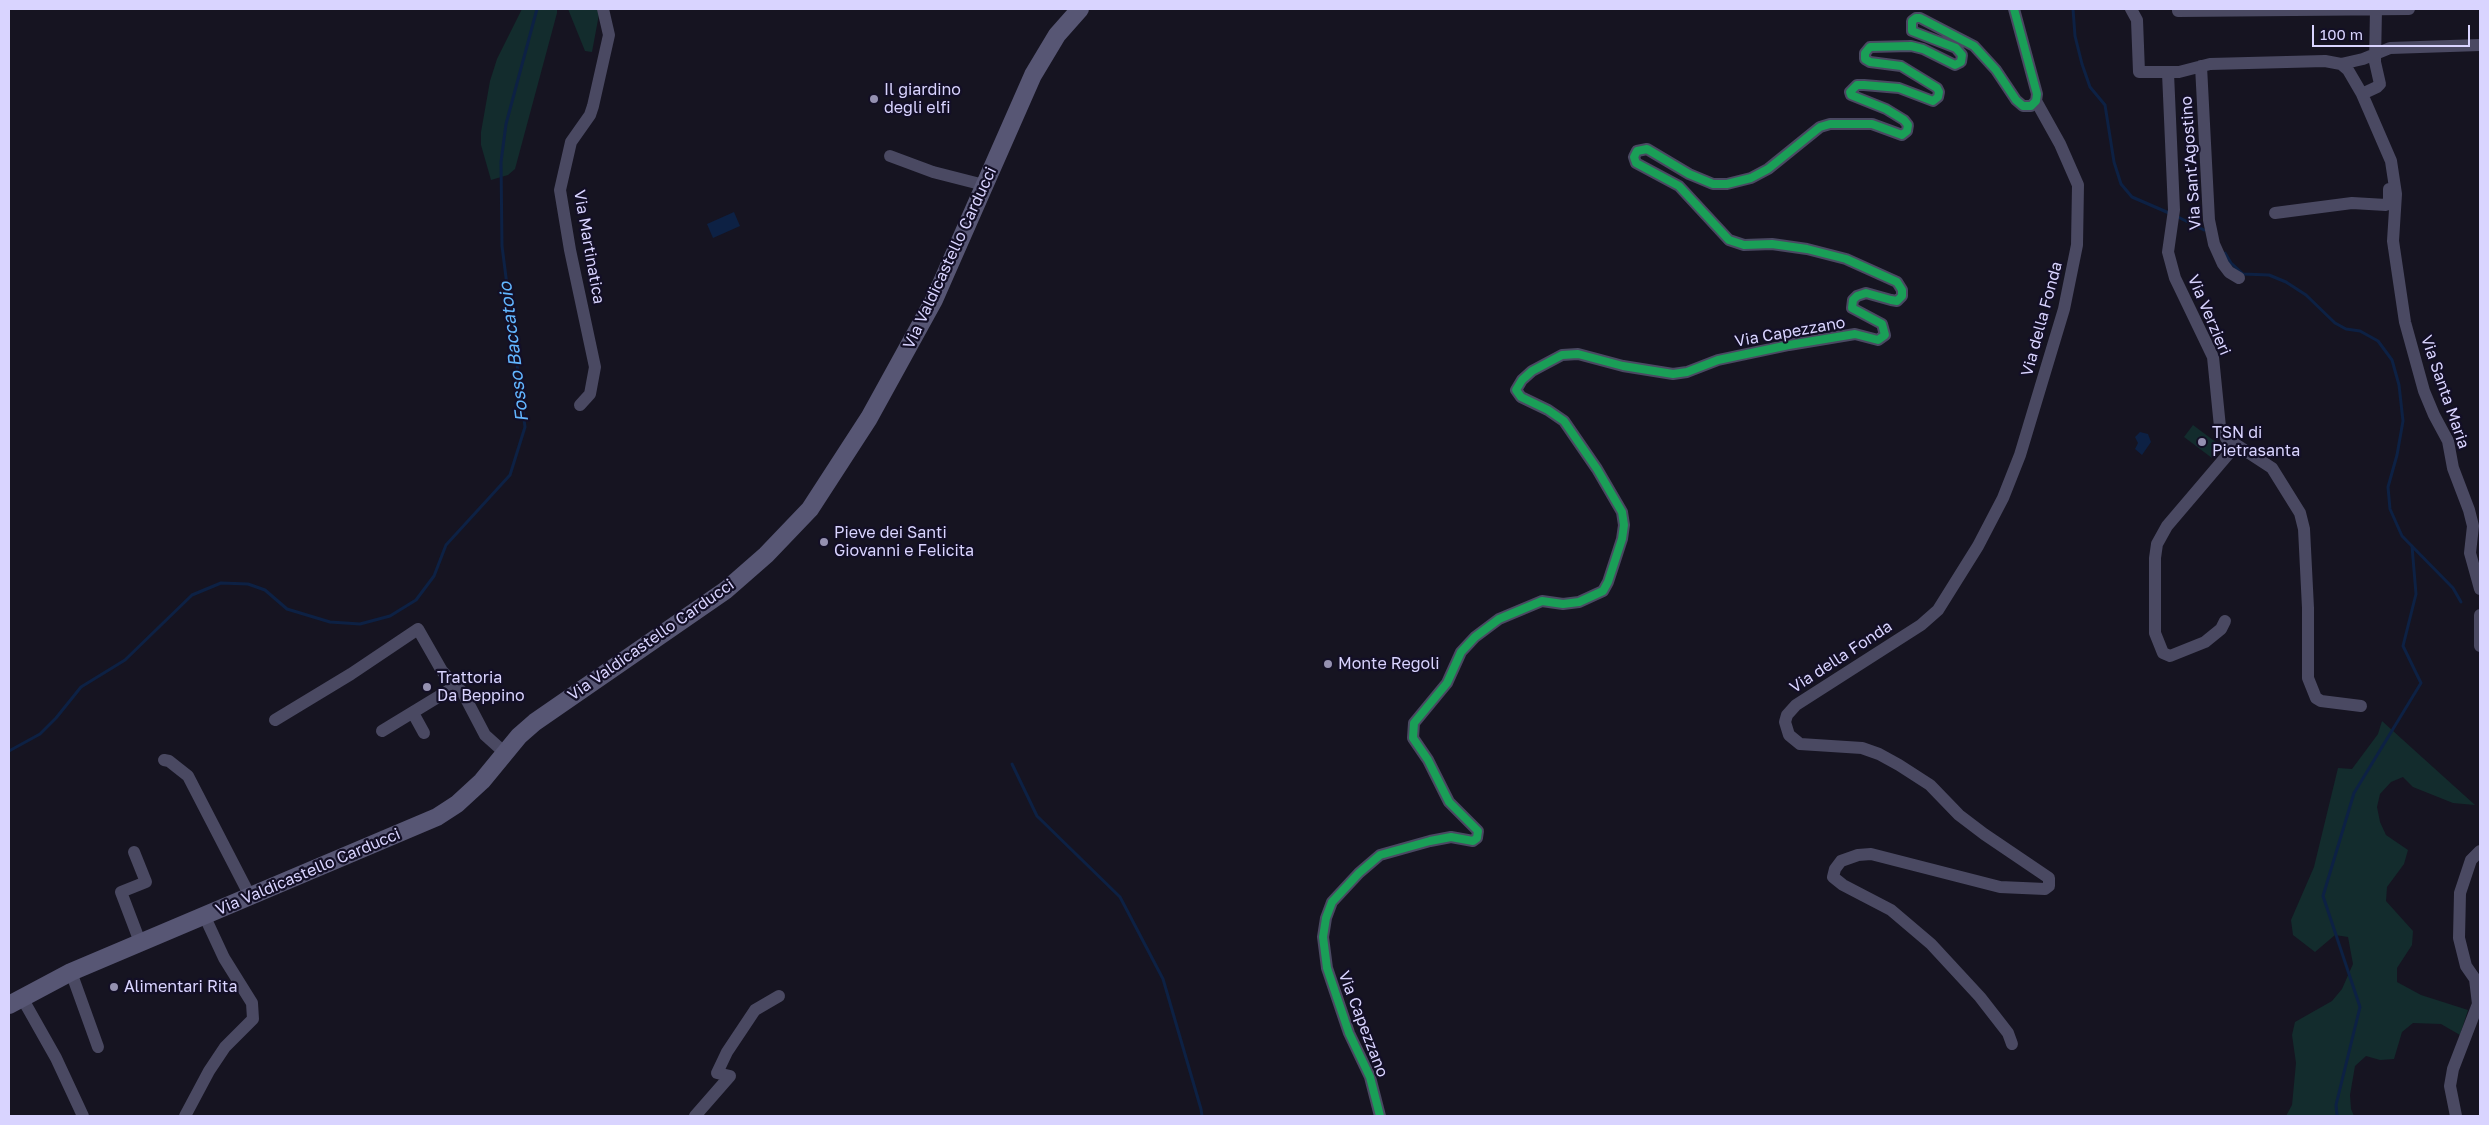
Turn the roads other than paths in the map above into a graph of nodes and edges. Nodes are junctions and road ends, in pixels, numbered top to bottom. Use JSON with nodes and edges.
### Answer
{"nodes":[{"id":1,"x":603,"y":9,"type":"edge"},
{"id":2,"x":1080,"y":9,"type":"edge"},
{"id":3,"x":2014,"y":9,"type":"edge"},
{"id":4,"x":2131,"y":9,"type":"edge"},
{"id":5,"x":2376,"y":9,"type":"edge"},
{"id":6,"x":2409,"y":9,"type":"edge"},
{"id":7,"x":2178,"y":10,"type":"edge"},
{"id":8,"x":2480,"y":45,"type":"edge"},
{"id":9,"x":2376,"y":54,"type":"junction"},
{"id":10,"x":2341,"y":64,"type":"junction"},
{"id":11,"x":2201,"y":66,"type":"junction"},
{"id":12,"x":2168,"y":73,"type":"junction"},
{"id":13,"x":2362,"y":94,"type":"junction"},
{"id":14,"x":2036,"y":101,"type":"junction"},
{"id":15,"x":890,"y":156,"type":"dead end"},
{"id":16,"x":2395,"y":175,"type":"junction"},
{"id":17,"x":984,"y":185,"type":"junction"},
{"id":18,"x":2275,"y":213,"type":"dead end"},
{"id":19,"x":2239,"y":278,"type":"dead end"},
{"id":20,"x":580,"y":405,"type":"dead end"},
{"id":21,"x":2236,"y":445,"type":"junction"},
{"id":22,"x":2480,"y":589,"type":"edge"},
{"id":23,"x":2480,"y":615,"type":"edge"},
{"id":24,"x":2225,"y":621,"type":"dead end"},
{"id":25,"x":2480,"y":646,"type":"edge"},
{"id":26,"x":456,"y":686,"type":"junction"},
{"id":27,"x":2361,"y":706,"type":"dead end"},
{"id":28,"x":413,"y":713,"type":"junction"},
{"id":29,"x":275,"y":720,"type":"dead end"},
{"id":30,"x":382,"y":732,"type":"dead end"},
{"id":31,"x":424,"y":734,"type":"dead end"},
{"id":32,"x":505,"y":753,"type":"junction"},
{"id":33,"x":164,"y":760,"type":"dead end"},
{"id":34,"x":2480,"y":851,"type":"edge"},
{"id":35,"x":134,"y":852,"type":"dead end"},
{"id":36,"x":250,"y":896,"type":"junction"},
{"id":37,"x":204,"y":916,"type":"junction"},
{"id":38,"x":140,"y":942,"type":"junction"},
{"id":39,"x":71,"y":972,"type":"junction"},
{"id":40,"x":779,"y":996,"type":"dead end"},
{"id":41,"x":15,"y":1000,"type":"edge"},
{"id":42,"x":2012,"y":1044,"type":"dead end"},
{"id":43,"x":98,"y":1047,"type":"dead end"},
{"id":44,"x":83,"y":1116,"type":"edge"},
{"id":45,"x":185,"y":1116,"type":"edge"},
{"id":46,"x":695,"y":1116,"type":"edge"},
{"id":47,"x":1380,"y":1116,"type":"edge"},
{"id":48,"x":2456,"y":1116,"type":"edge"}],
"edges":[{"from":1,"to":20,"type":"street","name":"Via Martinatica"},
{"from":2,"to":17,"type":"street","name":"Via Valdicastello Carducci"},
{"from":3,"to":14,"type":"street"},
{"from":4,"to":12,"type":"street"},
{"from":5,"to":6,"type":"street"},
{"from":5,"to":7,"type":"street"},
{"from":5,"to":9,"type":"street"},
{"from":8,"to":9,"type":"street"},
{"from":9,"to":10,"type":"street"},
{"from":9,"to":13,"type":"street"},
{"from":10,"to":11,"type":"street"},
{"from":10,"to":13,"type":"street","name":"Via Santa Maria"},
{"from":11,"to":12,"type":"street"},
{"from":11,"to":19,"type":"street","name":"Via Sant'Agostino"},
{"from":12,"to":21,"type":"street","name":"Via Verzieri"},
{"from":13,"to":16,"type":"street","name":"Via Santa Maria"},
{"from":14,"to":42,"type":"street","name":"Via della Fonda"},
{"from":14,"to":47,"type":"street","name":"Via Capezzano"},
{"from":15,"to":17,"type":"street"},
{"from":16,"to":18,"type":"street"},
{"from":16,"to":22,"type":"street","name":"Via Santa Maria"},
{"from":17,"to":32,"type":"street","name":"Via Valdicastello Carducci"},
{"from":21,"to":24,"type":"street"},
{"from":21,"to":27,"type":"street","name":"Via Verzieri"},
{"from":23,"to":25,"type":"street"},
{"from":26,"to":28,"type":"street"},
{"from":26,"to":29,"type":"street"},
{"from":26,"to":32,"type":"street"},
{"from":28,"to":30,"type":"street"},
{"from":28,"to":31,"type":"street"},
{"from":32,"to":36,"type":"street","name":"Via Valdicastello Carducci"},
{"from":33,"to":36,"type":"street"},
{"from":34,"to":48,"type":"street"},
{"from":35,"to":38,"type":"street"},
{"from":36,"to":37,"type":"street","name":"Via Valdicastello Carducci"},
{"from":37,"to":38,"type":"street","name":"Via Valdicastello Carducci"},
{"from":37,"to":45,"type":"street"},
{"from":38,"to":39,"type":"street","name":"Via Valdicastello Carducci"},
{"from":39,"to":41,"type":"street","name":"Via Valdicastello Carducci"},
{"from":39,"to":43,"type":"street"},
{"from":40,"to":46,"type":"street"},
{"from":41,"to":44,"type":"street"}]}
